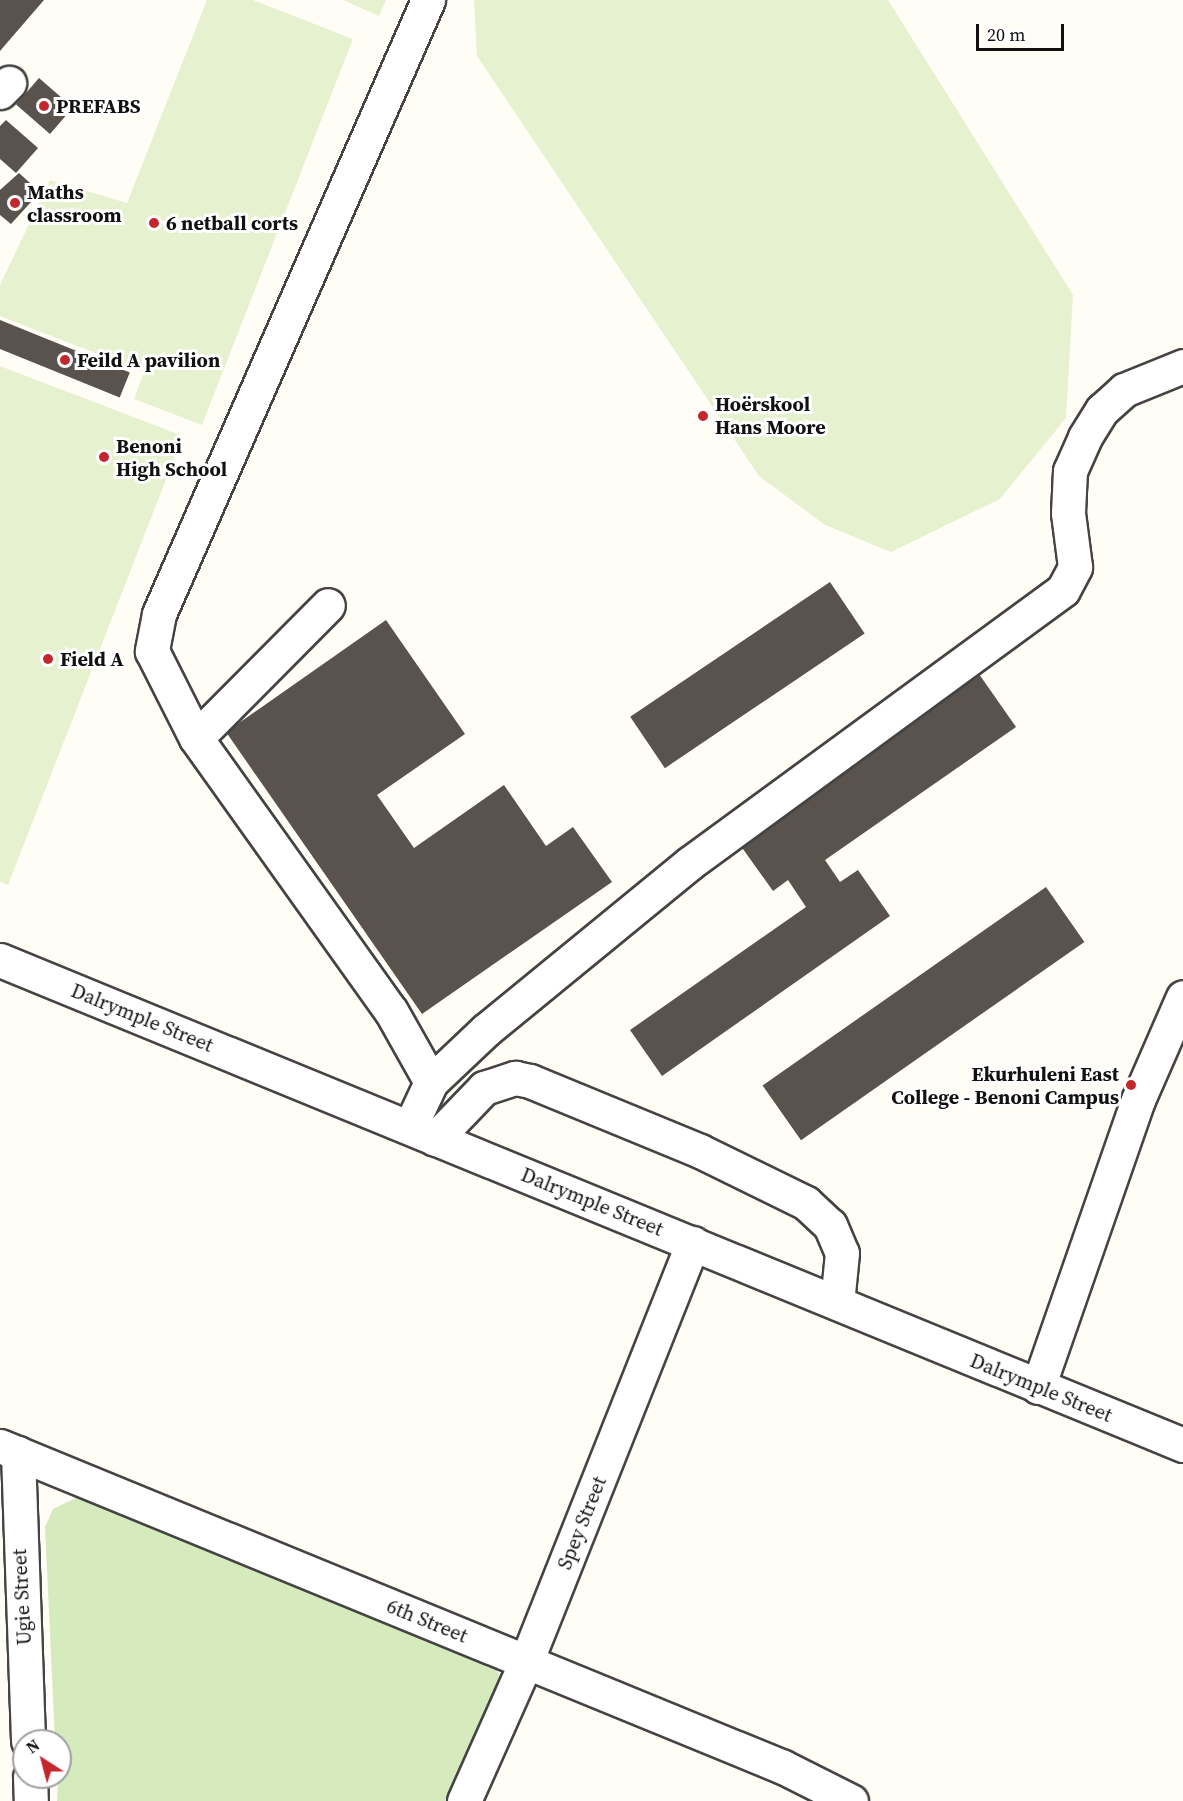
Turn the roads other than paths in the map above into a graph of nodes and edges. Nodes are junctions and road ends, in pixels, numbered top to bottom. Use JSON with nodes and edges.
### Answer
{"nodes":[{"id":1,"x":428,"y":0,"type":"edge"},
{"id":2,"x":1183,"y":366,"type":"edge"},
{"id":3,"x":328,"y":605,"type":"dead end"},
{"id":4,"x":196,"y":738,"type":"junction"},
{"id":5,"x":0,"y":960,"type":"edge"},
{"id":6,"x":1183,"y":997,"type":"edge"},
{"id":7,"x":431,"y":1082,"type":"junction"},
{"id":8,"x":422,"y":1133,"type":"junction"},
{"id":9,"x":693,"y":1243,"type":"junction"},
{"id":10,"x":837,"y":1303,"type":"junction"},
{"id":11,"x":1038,"y":1387,"type":"junction"},
{"id":12,"x":1183,"y":1445,"type":"edge"},
{"id":13,"x":9,"y":1450,"type":"edge"},
{"id":14,"x":526,"y":1662,"type":"junction"},
{"id":15,"x":27,"y":1729,"type":"edge"},
{"id":16,"x":464,"y":1801,"type":"edge"},
{"id":17,"x":851,"y":1801,"type":"edge"}],
"edges":[{"from":1,"to":4,"type":"street"},
{"from":2,"to":7,"type":"street"},
{"from":3,"to":4,"type":"street"},
{"from":4,"to":7,"type":"street"},
{"from":5,"to":8,"type":"street","name":"Dalrymple Street"},
{"from":6,"to":11,"type":"street"},
{"from":7,"to":8,"type":"street"},
{"from":8,"to":9,"type":"street","name":"Dalrymple Street"},
{"from":8,"to":10,"type":"street"},
{"from":9,"to":10,"type":"street","name":"Dalrymple Street"},
{"from":9,"to":14,"type":"street","name":"Spey Street"},
{"from":10,"to":11,"type":"street","name":"Dalrymple Street"},
{"from":11,"to":12,"type":"street","name":"Dalrymple Street"},
{"from":13,"to":14,"type":"street","name":"6th Street"},
{"from":13,"to":15,"type":"street","name":"Ugie Street"},
{"from":14,"to":16,"type":"street","name":"Spey Street"},
{"from":14,"to":17,"type":"street","name":"6th Street"}]}
